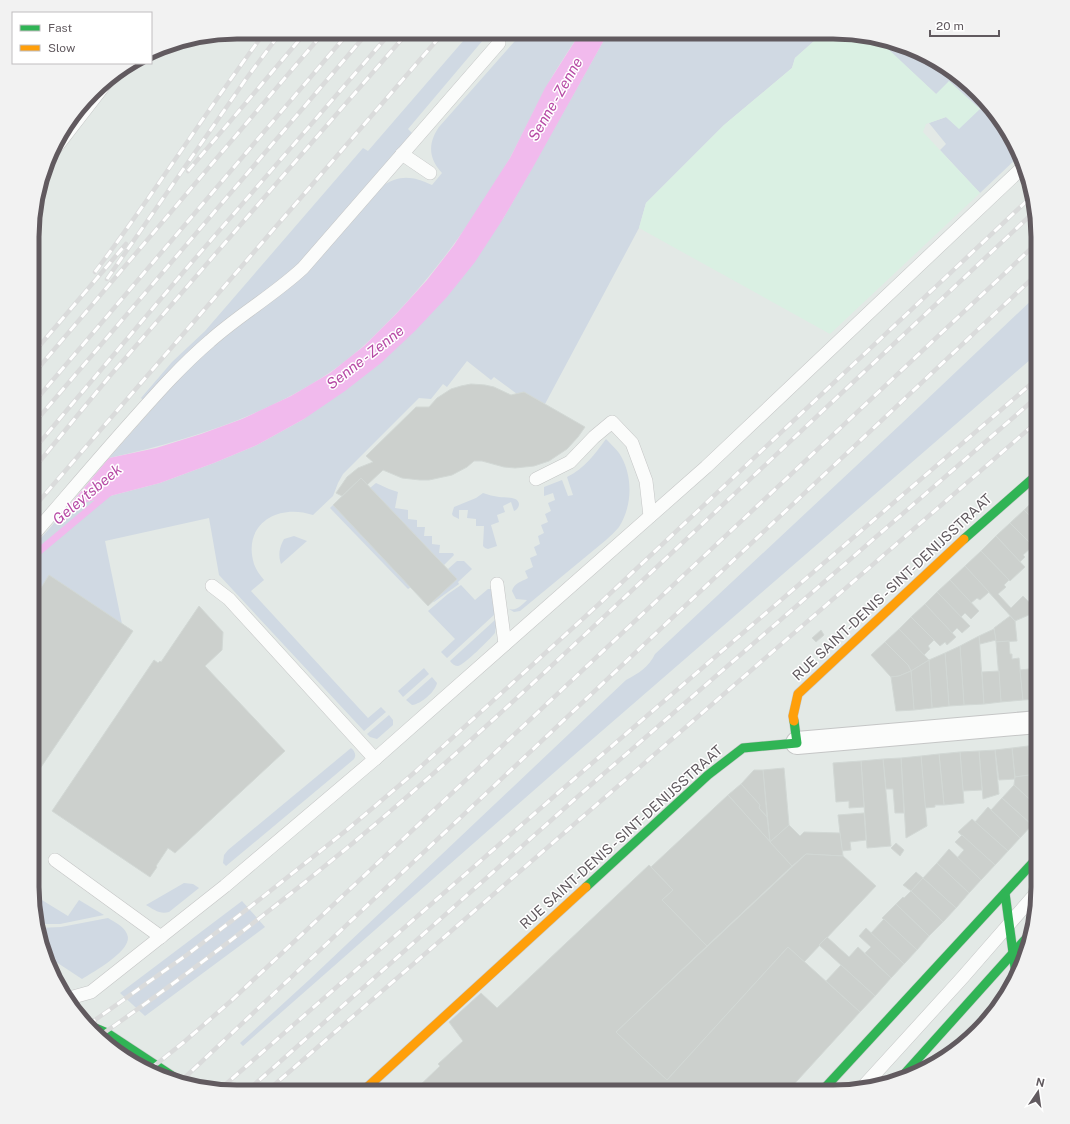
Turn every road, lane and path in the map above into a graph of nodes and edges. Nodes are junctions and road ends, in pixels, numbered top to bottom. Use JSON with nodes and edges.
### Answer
{"nodes":[{"id":1,"x":499,"y":43,"type":"dead end"},
{"id":2,"x":402,"y":154,"type":"junction"},
{"id":3,"x":1019,"y":171,"type":"edge"},
{"id":4,"x":430,"y":173,"type":"dead end"},
{"id":5,"x":536,"y":479,"type":"dead end"},
{"id":6,"x":1031,"y":480,"type":"edge"},
{"id":7,"x":650,"y":516,"type":"junction"},
{"id":8,"x":39,"y":528,"type":"edge"},
{"id":9,"x":497,"y":584,"type":"dead end"},
{"id":10,"x":212,"y":586,"type":"dead end"},
{"id":11,"x":505,"y":644,"type":"junction"},
{"id":12,"x":1031,"y":723,"type":"edge"},
{"id":13,"x":797,"y":743,"type":"junction"},
{"id":14,"x":375,"y":759,"type":"junction"},
{"id":15,"x":55,"y":860,"type":"dead end"},
{"id":16,"x":1031,"y":864,"type":"edge"},
{"id":17,"x":1004,"y":893,"type":"junction"},
{"id":18,"x":1031,"y":899,"type":"edge"},
{"id":19,"x":1009,"y":923,"type":"junction"},
{"id":20,"x":161,"y":937,"type":"junction"},
{"id":21,"x":1023,"y":942,"type":"edge"},
{"id":22,"x":1011,"y":955,"type":"junction"},
{"id":23,"x":1014,"y":967,"type":"edge"},
{"id":24,"x":72,"y":997,"type":"edge"},
{"id":25,"x":101,"y":1031,"type":"edge"},
{"id":26,"x":907,"y":1070,"type":"edge"},
{"id":27,"x":165,"y":1071,"type":"edge"},
{"id":28,"x":867,"y":1082,"type":"edge"},
{"id":29,"x":370,"y":1085,"type":"edge"},
{"id":30,"x":827,"y":1085,"type":"edge"}],
"edges":[{"from":1,"to":2,"type":"lane"},
{"from":2,"to":4,"type":"lane"},
{"from":2,"to":8,"type":"lane"},
{"from":3,"to":7,"type":"lane"},
{"from":5,"to":7,"type":"lane"},
{"from":6,"to":13,"type":"street","name":"RUE SAINT-DENIS - SINT-DENIJSSTRAAT"},
{"from":7,"to":11,"type":"lane"},
{"from":9,"to":11,"type":"lane"},
{"from":10,"to":14,"type":"lane"},
{"from":11,"to":14,"type":"lane"},
{"from":12,"to":13,"type":"street"},
{"from":13,"to":29,"type":"street","name":"RUE SAINT-DENIS - SINT-DENIJSSTRAAT"},
{"from":14,"to":20,"type":"lane"},
{"from":15,"to":20,"type":"lane"},
{"from":16,"to":17,"type":"street"},
{"from":17,"to":19,"type":"street"},
{"from":17,"to":30,"type":"street"},
{"from":18,"to":19,"type":"lane"},
{"from":19,"to":22,"type":"street"},
{"from":19,"to":28,"type":"lane"},
{"from":20,"to":24,"type":"lane"},
{"from":21,"to":22,"type":"street"},
{"from":22,"to":23,"type":"street"},
{"from":22,"to":26,"type":"street"},
{"from":25,"to":27,"type":"street"}]}
